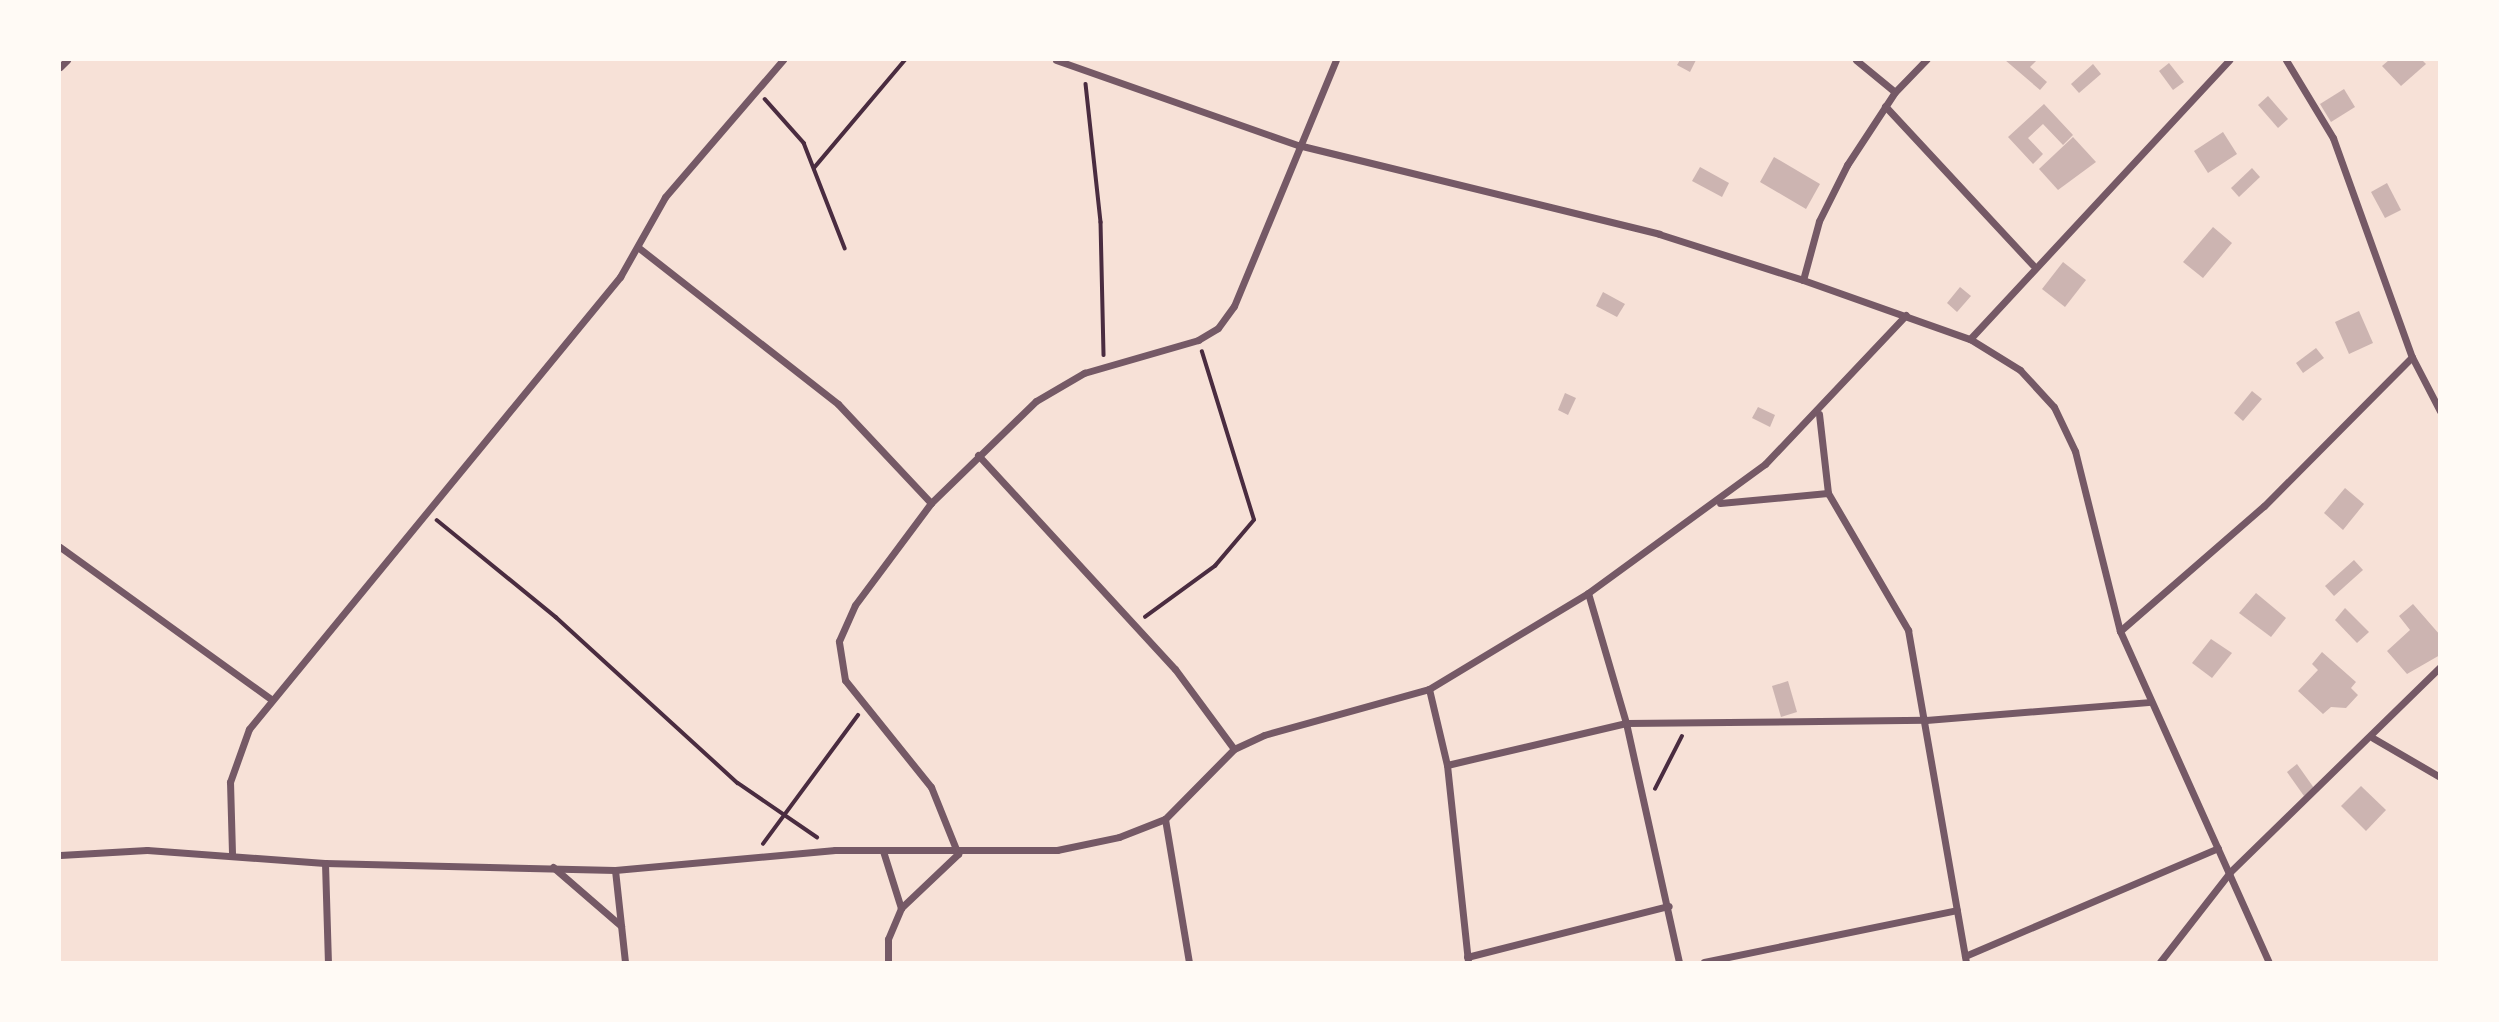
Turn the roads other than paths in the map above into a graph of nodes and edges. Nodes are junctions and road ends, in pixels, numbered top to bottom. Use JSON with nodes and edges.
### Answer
{"nodes":[{"id":1,"x":67,"y":60,"type":"edge"},
{"id":2,"x":783,"y":60,"type":"edge"},
{"id":3,"x":1055,"y":60,"type":"edge"},
{"id":4,"x":1336,"y":60,"type":"edge"},
{"id":5,"x":1856,"y":60,"type":"edge"},
{"id":6,"x":1926,"y":60,"type":"edge"},
{"id":7,"x":2229,"y":60,"type":"edge"},
{"id":8,"x":2286,"y":60,"type":"edge"},
{"id":9,"x":60,"y":67,"type":"edge"},
{"id":10,"x":1895,"y":92,"type":"junction"},
{"id":11,"x":1885,"y":107,"type":"junction"},
{"id":12,"x":1298,"y":145,"type":"junction"},
{"id":13,"x":639,"y":248,"type":"junction"},
{"id":14,"x":2033,"y":265,"type":"junction"},
{"id":15,"x":1803,"y":280,"type":"junction"},
{"id":16,"x":1906,"y":315,"type":"junction"},
{"id":17,"x":1970,"y":339,"type":"junction"},
{"id":18,"x":2412,"y":357,"type":"junction"},
{"id":19,"x":2440,"y":411,"type":"edge"},
{"id":20,"x":1819,"y":414,"type":"junction"},
{"id":21,"x":978,"y":455,"type":"junction"},
{"id":22,"x":1828,"y":493,"type":"junction"},
{"id":23,"x":931,"y":503,"type":"junction"},
{"id":24,"x":1719,"y":503,"type":"junction"},
{"id":25,"x":60,"y":547,"type":"edge"},
{"id":26,"x":1588,"y":593,"type":"junction"},
{"id":27,"x":2120,"y":632,"type":"junction"},
{"id":28,"x":2440,"y":667,"type":"edge"},
{"id":29,"x":1429,"y":689,"type":"junction"},
{"id":30,"x":272,"y":700,"type":"junction"},
{"id":31,"x":2148,"y":702,"type":"junction"},
{"id":32,"x":1926,"y":720,"type":"junction"},
{"id":33,"x":1626,"y":723,"type":"junction"},
{"id":34,"x":2373,"y":737,"type":"junction"},
{"id":35,"x":1234,"y":750,"type":"junction"},
{"id":36,"x":1447,"y":765,"type":"junction"},
{"id":37,"x":2440,"y":778,"type":"edge"},
{"id":38,"x":1165,"y":819,"type":"junction"},
{"id":39,"x":2218,"y":848,"type":"junction"},
{"id":40,"x":883,"y":851,"type":"junction"},
{"id":41,"x":232,"y":853,"type":"junction"},
{"id":42,"x":958,"y":854,"type":"junction"},
{"id":43,"x":60,"y":855,"type":"edge"},
{"id":44,"x":325,"y":863,"type":"junction"},
{"id":45,"x":553,"y":867,"type":"junction"},
{"id":46,"x":615,"y":870,"type":"junction"},
{"id":47,"x":2230,"y":872,"type":"junction"},
{"id":48,"x":1669,"y":906,"type":"junction"},
{"id":49,"x":901,"y":908,"type":"junction"},
{"id":50,"x":1957,"y":910,"type":"junction"},
{"id":51,"x":621,"y":926,"type":"junction"},
{"id":52,"x":1966,"y":959,"type":"edge"},
{"id":53,"x":1467,"y":960,"type":"edge"},
{"id":54,"x":328,"y":962,"type":"edge"},
{"id":55,"x":625,"y":962,"type":"edge"},
{"id":56,"x":888,"y":962,"type":"edge"},
{"id":57,"x":1189,"y":962,"type":"edge"},
{"id":58,"x":1679,"y":962,"type":"edge"},
{"id":59,"x":1704,"y":962,"type":"edge"},
{"id":60,"x":2160,"y":962,"type":"edge"},
{"id":61,"x":2269,"y":962,"type":"edge"}],
"edges":[{"from":1,"to":9,"type":"street"},
{"from":2,"to":13,"type":"street"},
{"from":3,"to":12,"type":"street"},
{"from":4,"to":12,"type":"street"},
{"from":5,"to":10,"type":"street"},
{"from":6,"to":10,"type":"street"},
{"from":7,"to":14,"type":"street"},
{"from":8,"to":18,"type":"street"},
{"from":10,"to":11,"type":"street"},
{"from":11,"to":14,"type":"street"},
{"from":11,"to":15,"type":"street"},
{"from":12,"to":15,"type":"street"},
{"from":12,"to":21,"type":"street"},
{"from":13,"to":23,"type":"street"},
{"from":13,"to":30,"type":"street"},
{"from":14,"to":17,"type":"street"},
{"from":15,"to":16,"type":"street"},
{"from":16,"to":17,"type":"street"},
{"from":16,"to":20,"type":"street"},
{"from":17,"to":27,"type":"street"},
{"from":18,"to":19,"type":"street"},
{"from":18,"to":27,"type":"street"},
{"from":20,"to":22,"type":"street"},
{"from":20,"to":24,"type":"street"},
{"from":21,"to":23,"type":"street"},
{"from":21,"to":35,"type":"street"},
{"from":22,"to":24,"type":"street"},
{"from":22,"to":32,"type":"street"},
{"from":23,"to":42,"type":"street"},
{"from":24,"to":26,"type":"street"},
{"from":25,"to":30,"type":"street"},
{"from":26,"to":29,"type":"street"},
{"from":26,"to":33,"type":"street"},
{"from":27,"to":31,"type":"street"},
{"from":28,"to":34,"type":"street"},
{"from":29,"to":35,"type":"street"},
{"from":29,"to":36,"type":"street"},
{"from":30,"to":41,"type":"street"},
{"from":31,"to":32,"type":"street"},
{"from":31,"to":39,"type":"street"},
{"from":32,"to":33,"type":"street"},
{"from":32,"to":50,"type":"street"},
{"from":33,"to":36,"type":"street"},
{"from":33,"to":48,"type":"street"},
{"from":34,"to":37,"type":"street"},
{"from":34,"to":47,"type":"street"},
{"from":35,"to":38,"type":"street"},
{"from":36,"to":53,"type":"street"},
{"from":38,"to":42,"type":"street"},
{"from":38,"to":57,"type":"street"},
{"from":39,"to":47,"type":"street"},
{"from":39,"to":52,"type":"street"},
{"from":40,"to":42,"type":"street"},
{"from":40,"to":46,"type":"street"},
{"from":40,"to":49,"type":"street"},
{"from":41,"to":43,"type":"street"},
{"from":41,"to":44,"type":"street"},
{"from":42,"to":49,"type":"street"},
{"from":44,"to":45,"type":"street"},
{"from":44,"to":54,"type":"street"},
{"from":45,"to":46,"type":"street"},
{"from":45,"to":51,"type":"street"},
{"from":46,"to":51,"type":"street"},
{"from":47,"to":60,"type":"street"},
{"from":47,"to":61,"type":"street"},
{"from":48,"to":53,"type":"street"},
{"from":48,"to":58,"type":"street"},
{"from":49,"to":56,"type":"street"},
{"from":50,"to":52,"type":"street"},
{"from":50,"to":59,"type":"street"},
{"from":51,"to":55,"type":"street"}]}
